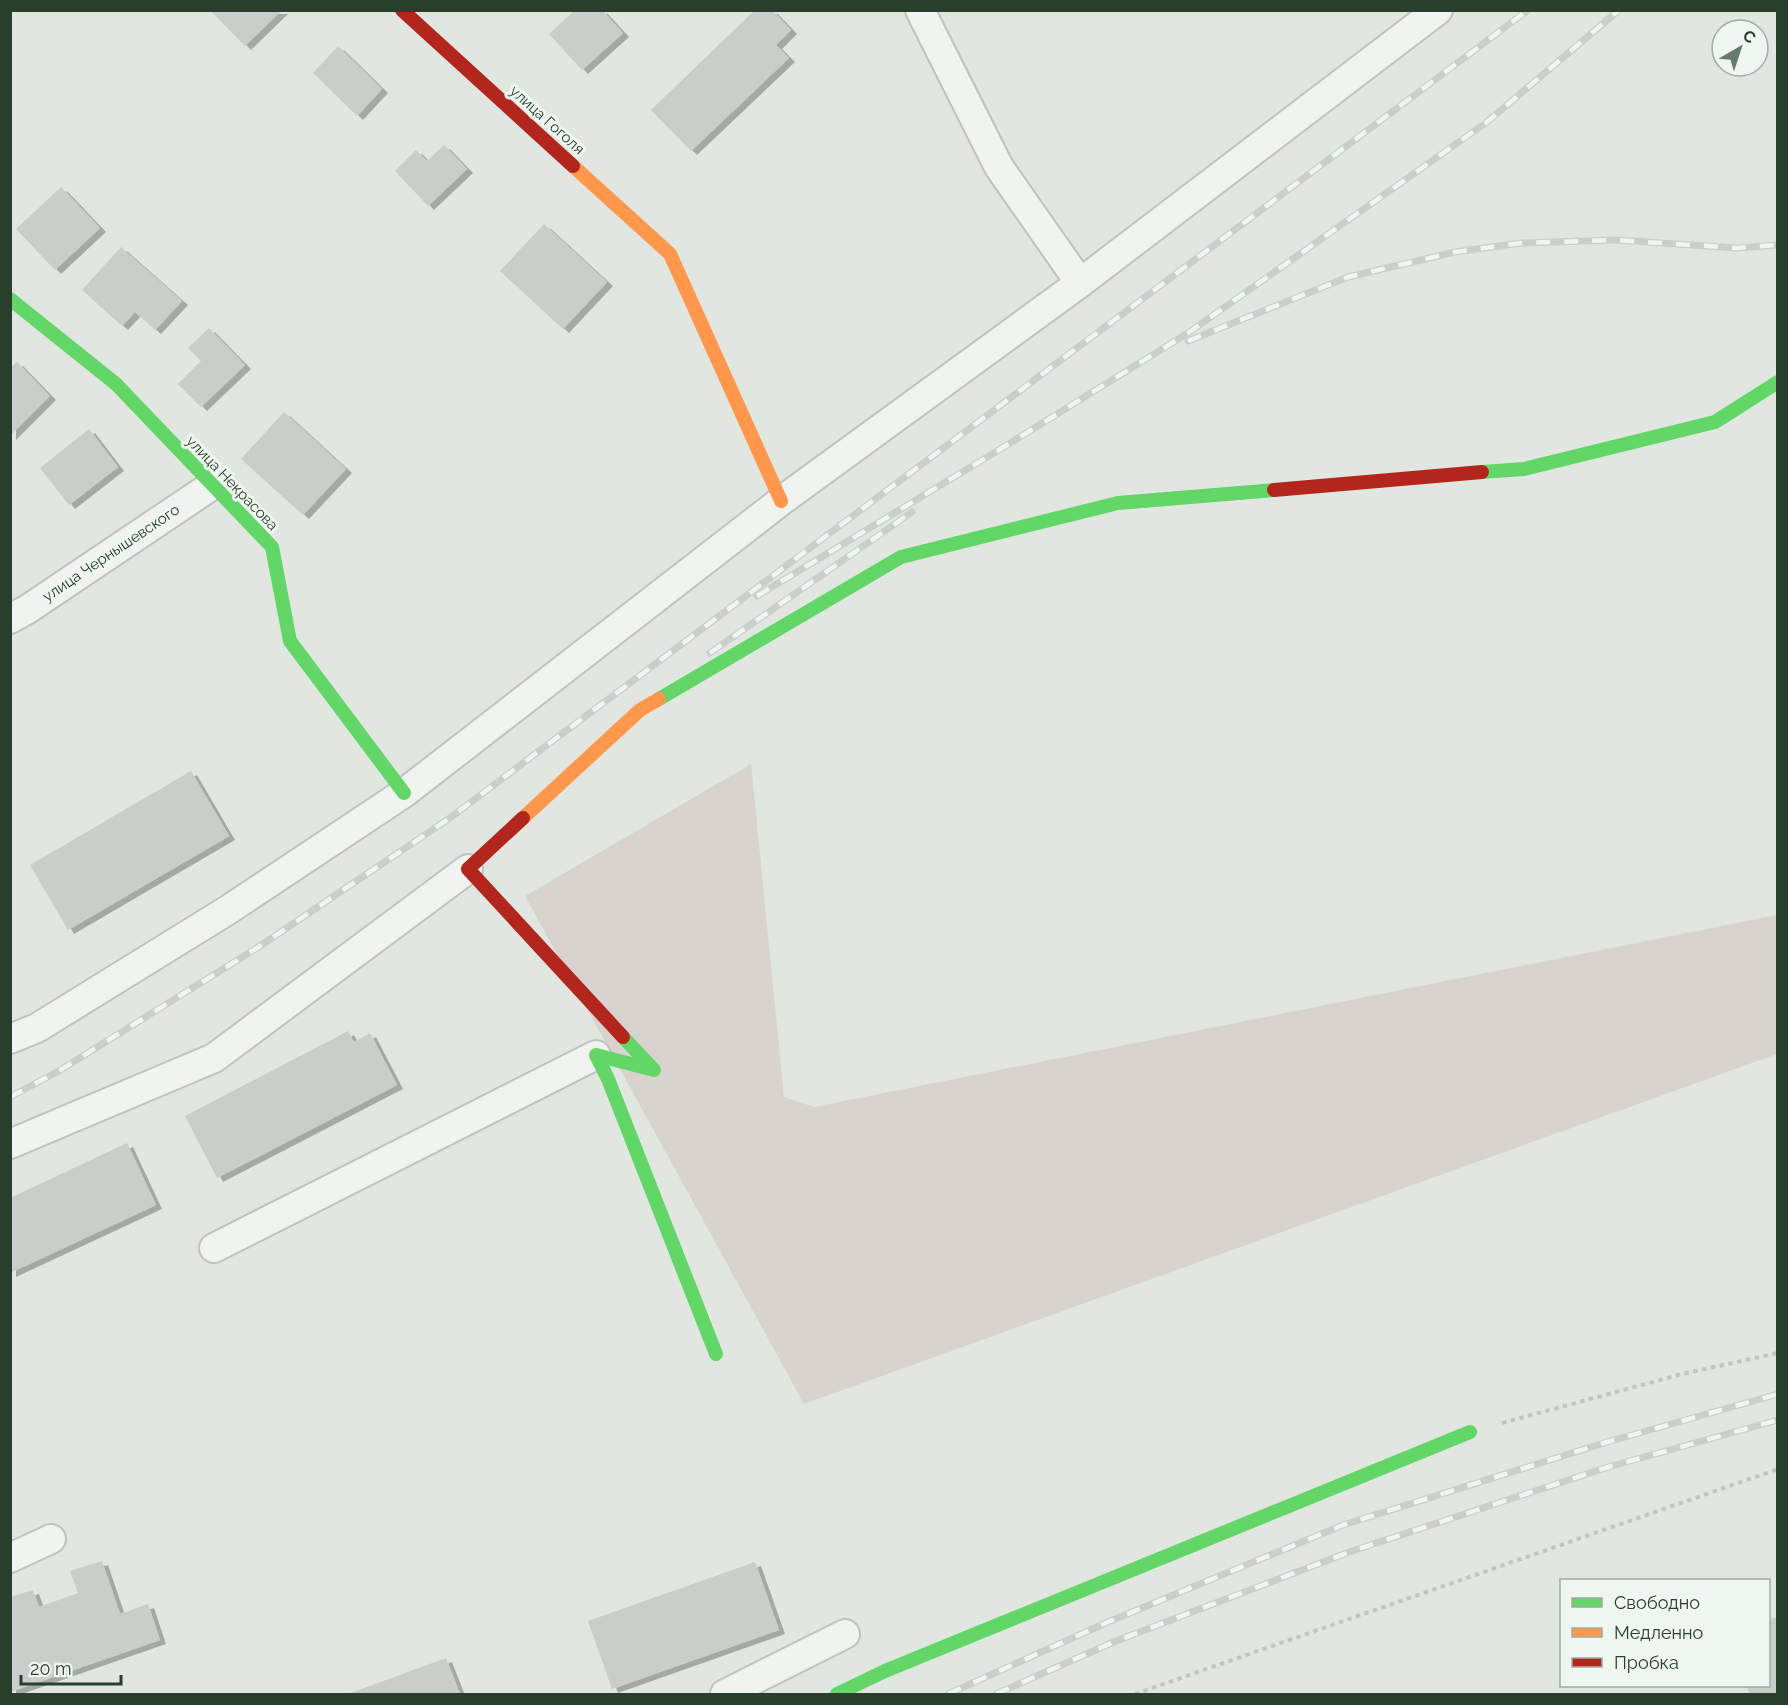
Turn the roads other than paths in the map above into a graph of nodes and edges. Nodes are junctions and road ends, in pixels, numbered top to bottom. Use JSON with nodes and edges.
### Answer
{"nodes":[{"id":1,"x":402,"y":10,"type":"edge"},
{"id":2,"x":920,"y":10,"type":"edge"},
{"id":3,"x":1438,"y":10,"type":"edge"},
{"id":4,"x":1080,"y":283,"type":"junction"},
{"id":5,"x":10,"y":298,"type":"edge"},
{"id":6,"x":1778,"y":382,"type":"edge"},
{"id":7,"x":211,"y":486,"type":"junction"},
{"id":8,"x":781,"y":501,"type":"junction"},
{"id":9,"x":10,"y":619,"type":"edge"},
{"id":10,"x":404,"y":793,"type":"junction"},
{"id":11,"x":468,"y":869,"type":"junction"},
{"id":12,"x":10,"y":1039,"type":"edge"},
{"id":13,"x":596,"y":1055,"type":"junction"},
{"id":14,"x":10,"y":1144,"type":"edge"},
{"id":15,"x":214,"y":1248,"type":"dead end"},
{"id":16,"x":716,"y":1354,"type":"dead end"},
{"id":17,"x":1470,"y":1432,"type":"road end"},
{"id":18,"x":51,"y":1539,"type":"dead end"},
{"id":19,"x":10,"y":1558,"type":"edge"},
{"id":20,"x":844,"y":1634,"type":"dead end"},
{"id":21,"x":725,"y":1695,"type":"edge"},
{"id":22,"x":837,"y":1695,"type":"edge"}],
"edges":[{"from":1,"to":8,"type":"street","name":"улица Гоголя"},
{"from":2,"to":4,"type":"street"},
{"from":3,"to":4,"type":"street"},
{"from":4,"to":8,"type":"street"},
{"from":5,"to":7,"type":"street","name":"улица Некрасова"},
{"from":6,"to":11,"type":"street"},
{"from":7,"to":9,"type":"street","name":"улица Чернышевского"},
{"from":7,"to":10,"type":"street","name":"улица Некрасова"},
{"from":8,"to":10,"type":"street"},
{"from":10,"to":12,"type":"street"},
{"from":11,"to":13,"type":"street"},
{"from":11,"to":14,"type":"street"},
{"from":13,"to":15,"type":"street"},
{"from":13,"to":16,"type":"street"},
{"from":17,"to":22,"type":"street"},
{"from":18,"to":19,"type":"street"},
{"from":20,"to":21,"type":"street"}]}
